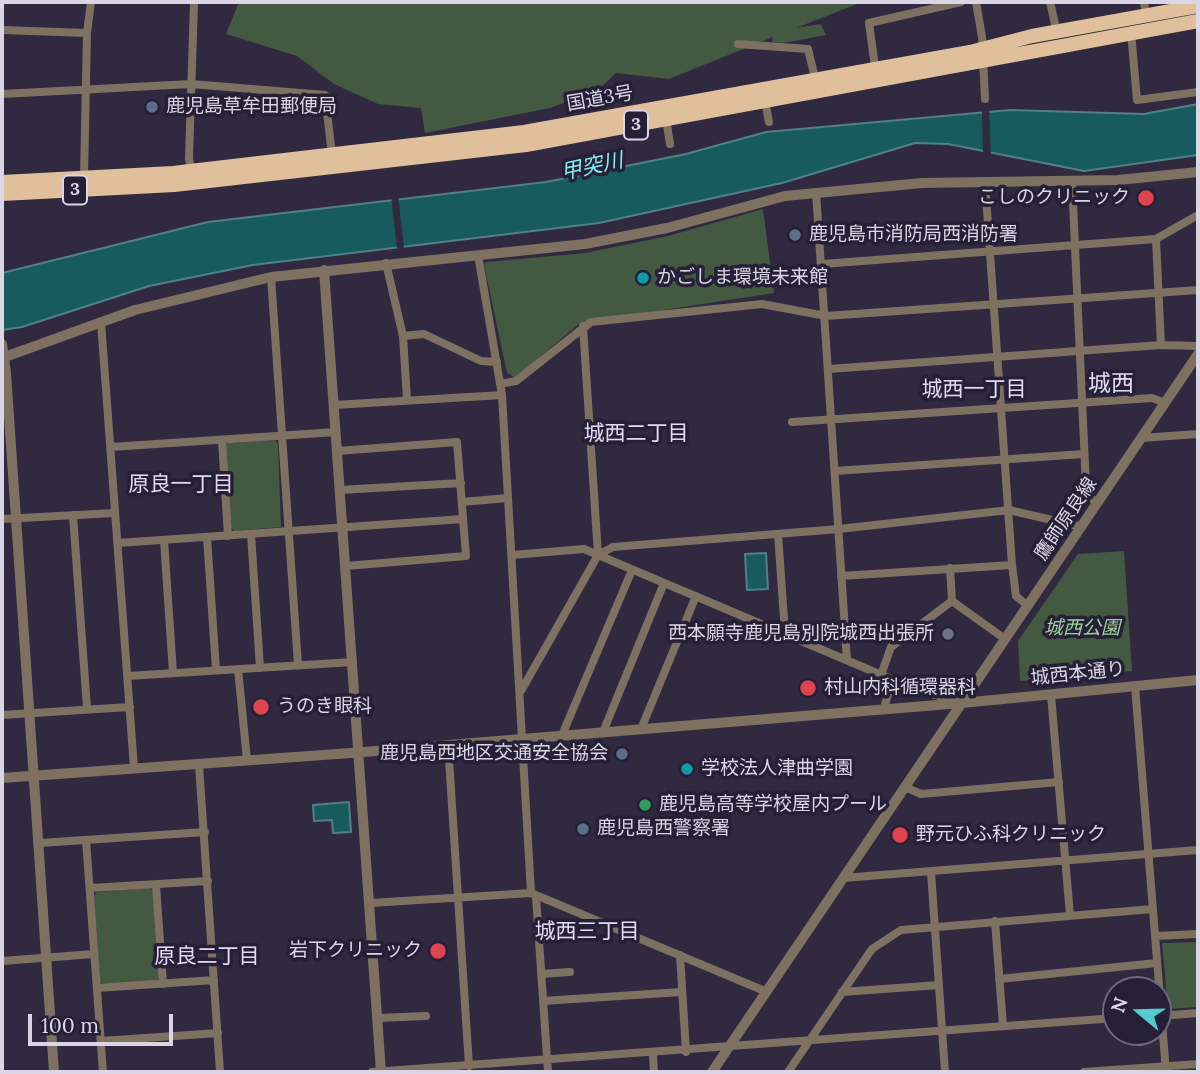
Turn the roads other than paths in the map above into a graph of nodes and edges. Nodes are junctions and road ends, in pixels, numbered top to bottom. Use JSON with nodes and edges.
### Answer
{"nodes":[{"id":1,"x":91,"y":2,"type":"edge"},
{"id":2,"x":194,"y":2,"type":"edge"},
{"id":3,"x":961,"y":2,"type":"edge"},
{"id":4,"x":976,"y":2,"type":"edge"},
{"id":5,"x":1050,"y":2,"type":"edge"},
{"id":6,"x":1198,"y":6,"type":"edge"},
{"id":7,"x":1145,"y":9,"type":"edge"},
{"id":8,"x":1198,"y":21,"type":"edge"},
{"id":9,"x":2,"y":30,"type":"edge"},
{"id":10,"x":1131,"y":32,"type":"junction"},
{"id":11,"x":87,"y":33,"type":"junction"},
{"id":12,"x":1057,"y":33,"type":"junction"},
{"id":13,"x":738,"y":44,"type":"dead end"},
{"id":14,"x":984,"y":54,"type":"junction"},
{"id":15,"x":875,"y":67,"type":"junction"},
{"id":16,"x":815,"y":78,"type":"junction"},
{"id":17,"x":191,"y":84,"type":"junction"},
{"id":18,"x":86,"y":90,"type":"junction"},
{"id":19,"x":1198,"y":92,"type":"edge"},
{"id":20,"x":2,"y":94,"type":"edge"},
{"id":21,"x":985,"y":99,"type":"dead end"},
{"id":22,"x":765,"y":101,"type":"junction"},
{"id":23,"x":666,"y":119,"type":"junction"},
{"id":24,"x":769,"y":122,"type":"dead end"},
{"id":25,"x":670,"y":144,"type":"dead end"},
{"id":26,"x":332,"y":155,"type":"junction"},
{"id":27,"x":1198,"y":172,"type":"edge"},
{"id":28,"x":193,"y":176,"type":"junction"},
{"id":29,"x":84,"y":177,"type":"junction"},
{"id":30,"x":2,"y":181,"type":"edge"},
{"id":31,"x":1072,"y":181,"type":"junction"},
{"id":32,"x":985,"y":182,"type":"junction"},
{"id":33,"x":816,"y":192,"type":"junction"},
{"id":34,"x":2,"y":194,"type":"edge"},
{"id":35,"x":1198,"y":215,"type":"edge"},
{"id":36,"x":986,"y":225,"type":"junction"},
{"id":37,"x":820,"y":236,"type":"junction"},
{"id":38,"x":1156,"y":239,"type":"junction"},
{"id":39,"x":1074,"y":245,"type":"junction"},
{"id":40,"x":988,"y":251,"type":"junction"},
{"id":41,"x":478,"y":255,"type":"junction"},
{"id":42,"x":386,"y":263,"type":"junction"},
{"id":43,"x":822,"y":264,"type":"junction"},
{"id":44,"x":324,"y":270,"type":"junction"},
{"id":45,"x":271,"y":277,"type":"junction"},
{"id":46,"x":1198,"y":290,"type":"edge"},
{"id":47,"x":1159,"y":293,"type":"junction"},
{"id":48,"x":1077,"y":299,"type":"junction"},
{"id":49,"x":992,"y":305,"type":"junction"},
{"id":50,"x":826,"y":316,"type":"junction"},
{"id":51,"x":102,"y":322,"type":"junction"},
{"id":52,"x":583,"y":326,"type":"junction"},
{"id":53,"x":403,"y":336,"type":"junction"},
{"id":54,"x":1161,"y":345,"type":"junction"},
{"id":55,"x":1198,"y":345,"type":"edge"},
{"id":56,"x":1080,"y":351,"type":"junction"},
{"id":57,"x":3,"y":352,"type":"edge"},
{"id":58,"x":1198,"y":354,"type":"edge"},
{"id":59,"x":996,"y":357,"type":"junction"},
{"id":60,"x":497,"y":362,"type":"junction"},
{"id":61,"x":829,"y":369,"type":"junction"},
{"id":62,"x":500,"y":384,"type":"junction"},
{"id":63,"x":502,"y":395,"type":"junction"},
{"id":64,"x":407,"y":400,"type":"junction"},
{"id":65,"x":1083,"y":403,"type":"junction"},
{"id":66,"x":1165,"y":403,"type":"junction"},
{"id":67,"x":334,"y":405,"type":"junction"},
{"id":68,"x":1000,"y":408,"type":"junction"},
{"id":69,"x":831,"y":420,"type":"junction"},
{"id":70,"x":792,"y":422,"type":"dead end"},
{"id":71,"x":336,"y":432,"type":"junction"},
{"id":72,"x":1198,"y":434,"type":"edge"},
{"id":73,"x":282,"y":435,"type":"junction"},
{"id":74,"x":1141,"y":438,"type":"junction"},
{"id":75,"x":222,"y":440,"type":"junction"},
{"id":76,"x":111,"y":447,"type":"junction"},
{"id":77,"x":337,"y":451,"type":"junction"},
{"id":78,"x":1084,"y":454,"type":"junction"},
{"id":79,"x":1005,"y":459,"type":"junction"},
{"id":80,"x":835,"y":471,"type":"junction"},
{"id":81,"x":461,"y":482,"type":"junction"},
{"id":82,"x":340,"y":490,"type":"junction"},
{"id":83,"x":508,"y":498,"type":"junction"},
{"id":84,"x":462,"y":502,"type":"junction"},
{"id":85,"x":1098,"y":503,"type":"junction"},
{"id":86,"x":1009,"y":510,"type":"junction"},
{"id":87,"x":116,"y":513,"type":"junction"},
{"id":88,"x":73,"y":515,"type":"junction"},
{"id":89,"x":16,"y":518,"type":"junction"},
{"id":90,"x":2,"y":519,"type":"edge"},
{"id":91,"x":463,"y":519,"type":"junction"},
{"id":92,"x":1082,"y":527,"type":"junction"},
{"id":93,"x":343,"y":528,"type":"junction"},
{"id":94,"x":839,"y":529,"type":"junction"},
{"id":95,"x":289,"y":531,"type":"junction"},
{"id":96,"x":251,"y":534,"type":"junction"},
{"id":97,"x":778,"y":534,"type":"junction"},
{"id":98,"x":228,"y":536,"type":"junction"},
{"id":99,"x":207,"y":537,"type":"junction"},
{"id":100,"x":164,"y":540,"type":"junction"},
{"id":101,"x":118,"y":543,"type":"junction"},
{"id":102,"x":512,"y":555,"type":"junction"},
{"id":103,"x":598,"y":555,"type":"junction"},
{"id":104,"x":1012,"y":565,"type":"junction"},
{"id":105,"x":346,"y":566,"type":"junction"},
{"id":106,"x":950,"y":568,"type":"junction"},
{"id":107,"x":632,"y":570,"type":"junction"},
{"id":108,"x":841,"y":576,"type":"junction"},
{"id":109,"x":664,"y":583,"type":"junction"},
{"id":110,"x":696,"y":596,"type":"junction"},
{"id":111,"x":952,"y":601,"type":"junction"},
{"id":112,"x":1028,"y":606,"type":"junction"},
{"id":113,"x":785,"y":633,"type":"junction"},
{"id":114,"x":1005,"y":639,"type":"junction"},
{"id":115,"x":847,"y":660,"type":"junction"},
{"id":116,"x":353,"y":662,"type":"junction"},
{"id":117,"x":298,"y":665,"type":"junction"},
{"id":118,"x":260,"y":668,"type":"junction"},
{"id":119,"x":238,"y":669,"type":"junction"},
{"id":120,"x":216,"y":670,"type":"junction"},
{"id":121,"x":173,"y":673,"type":"junction"},
{"id":122,"x":881,"y":675,"type":"junction"},
{"id":123,"x":128,"y":676,"type":"junction"},
{"id":124,"x":892,"y":680,"type":"junction"},
{"id":125,"x":1198,"y":680,"type":"edge"},
{"id":126,"x":1135,"y":686,"type":"junction"},
{"id":127,"x":520,"y":691,"type":"junction"},
{"id":128,"x":1051,"y":695,"type":"junction"},
{"id":129,"x":962,"y":703,"type":"junction"},
{"id":130,"x":130,"y":707,"type":"junction"},
{"id":131,"x":87,"y":708,"type":"junction"},
{"id":132,"x":884,"y":708,"type":"junction"},
{"id":133,"x":31,"y":713,"type":"junction"},
{"id":134,"x":2,"y":715,"type":"edge"},
{"id":135,"x":641,"y":729,"type":"junction"},
{"id":136,"x":603,"y":732,"type":"junction"},
{"id":137,"x":562,"y":735,"type":"junction"},
{"id":138,"x":523,"y":738,"type":"junction"},
{"id":139,"x":448,"y":744,"type":"junction"},
{"id":140,"x":360,"y":752,"type":"junction"},
{"id":141,"x":247,"y":760,"type":"junction"},
{"id":142,"x":199,"y":765,"type":"junction"},
{"id":143,"x":134,"y":768,"type":"junction"},
{"id":144,"x":35,"y":776,"type":"junction"},
{"id":145,"x":2,"y":778,"type":"edge"},
{"id":146,"x":1059,"y":782,"type":"junction"},
{"id":147,"x":905,"y":787,"type":"junction"},
{"id":148,"x":205,"y":832,"type":"junction"},
{"id":149,"x":86,"y":840,"type":"junction"},
{"id":150,"x":40,"y":843,"type":"junction"},
{"id":151,"x":1198,"y":850,"type":"edge"},
{"id":152,"x":1149,"y":853,"type":"junction"},
{"id":153,"x":1065,"y":860,"type":"junction"},
{"id":154,"x":931,"y":872,"type":"junction"},
{"id":155,"x":844,"y":878,"type":"junction"},
{"id":156,"x":208,"y":881,"type":"junction"},
{"id":157,"x":156,"y":885,"type":"junction"},
{"id":158,"x":90,"y":888,"type":"junction"},
{"id":159,"x":534,"y":895,"type":"junction"},
{"id":160,"x":457,"y":898,"type":"junction"},
{"id":161,"x":371,"y":903,"type":"junction"},
{"id":162,"x":1153,"y":909,"type":"junction"},
{"id":163,"x":1070,"y":915,"type":"junction"},
{"id":164,"x":995,"y":921,"type":"junction"},
{"id":165,"x":935,"y":925,"type":"junction"},
{"id":166,"x":1198,"y":934,"type":"edge"},
{"id":167,"x":1155,"y":936,"type":"junction"},
{"id":168,"x":94,"y":954,"type":"junction"},
{"id":169,"x":680,"y":955,"type":"junction"},
{"id":170,"x":47,"y":958,"type":"junction"},
{"id":171,"x":2,"y":961,"type":"edge"},
{"id":172,"x":1157,"y":963,"type":"junction"},
{"id":173,"x":570,"y":972,"type":"dead end"},
{"id":174,"x":541,"y":974,"type":"junction"},
{"id":175,"x":1158,"y":976,"type":"edge"},
{"id":176,"x":999,"y":979,"type":"junction"},
{"id":177,"x":214,"y":980,"type":"junction"},
{"id":178,"x":163,"y":984,"type":"junction"},
{"id":179,"x":939,"y":985,"type":"junction"},
{"id":180,"x":97,"y":988,"type":"junction"},
{"id":181,"x":681,"y":992,"type":"junction"},
{"id":182,"x":767,"y":992,"type":"junction"},
{"id":183,"x":842,"y":992,"type":"junction"},
{"id":184,"x":543,"y":1001,"type":"junction"},
{"id":185,"x":1198,"y":1013,"type":"edge"},
{"id":186,"x":1172,"y":1015,"type":"edge"},
{"id":187,"x":426,"y":1016,"type":"dead end"},
{"id":188,"x":377,"y":1018,"type":"junction"},
{"id":189,"x":1102,"y":1019,"type":"edge"},
{"id":190,"x":1003,"y":1026,"type":"junction"},
{"id":191,"x":942,"y":1031,"type":"junction"},
{"id":192,"x":218,"y":1033,"type":"junction"},
{"id":193,"x":101,"y":1041,"type":"junction"},
{"id":194,"x":808,"y":1041,"type":"junction"},
{"id":195,"x":1163,"y":1046,"type":"edge"},
{"id":196,"x":729,"y":1048,"type":"junction"},
{"id":197,"x":686,"y":1052,"type":"junction"},
{"id":198,"x":653,"y":1054,"type":"junction"},
{"id":199,"x":547,"y":1060,"type":"junction"},
{"id":200,"x":1198,"y":1064,"type":"edge"},
{"id":201,"x":469,"y":1066,"type":"junction"},
{"id":202,"x":1166,"y":1069,"type":"edge"},
{"id":203,"x":54,"y":1072,"type":"edge"},
{"id":204,"x":103,"y":1072,"type":"edge"},
{"id":205,"x":220,"y":1072,"type":"edge"},
{"id":206,"x":372,"y":1072,"type":"edge"},
{"id":207,"x":381,"y":1072,"type":"edge"},
{"id":208,"x":548,"y":1072,"type":"edge"},
{"id":209,"x":654,"y":1072,"type":"edge"},
{"id":210,"x":712,"y":1072,"type":"edge"},
{"id":211,"x":788,"y":1072,"type":"edge"},
{"id":212,"x":945,"y":1072,"type":"edge"},
{"id":213,"x":1084,"y":1072,"type":"edge"}],
"edges":[{"from":1,"to":11,"type":"street"},
{"from":2,"to":17,"type":"street"},
{"from":3,"to":15,"type":"street"},
{"from":4,"to":14,"type":"street"},
{"from":5,"to":12,"type":"street"},
{"from":6,"to":7,"type":"highway","name":"国道3号","number":"3"},
{"from":7,"to":12,"type":"highway","name":"国道3号","number":"3"},
{"from":8,"to":10,"type":"highway","name":"国道3号","number":"3"},
{"from":9,"to":11,"type":"street"},
{"from":10,"to":14,"type":"highway","name":"国道3号","number":"3"},
{"from":10,"to":19,"type":"street"},
{"from":11,"to":18,"type":"street"},
{"from":12,"to":14,"type":"highway","name":"国道3号","number":"3"},
{"from":13,"to":16,"type":"street"},
{"from":14,"to":15,"type":"highway","name":"国道3号","number":"3"},
{"from":14,"to":21,"type":"street"},
{"from":14,"to":22,"type":"highway","name":"国道3号","number":"3"},
{"from":15,"to":16,"type":"highway","name":"国道3号","number":"3"},
{"from":16,"to":26,"type":"highway","name":"国道3号","number":"3"},
{"from":17,"to":18,"type":"street"},
{"from":17,"to":26,"type":"street"},
{"from":17,"to":28,"type":"street"},
{"from":18,"to":20,"type":"street"},
{"from":18,"to":29,"type":"street"},
{"from":22,"to":23,"type":"highway","name":"国道3号","number":"3"},
{"from":22,"to":24,"type":"street"},
{"from":23,"to":25,"type":"street"},
{"from":23,"to":28,"type":"highway","name":"国道3号","number":"3"},
{"from":26,"to":28,"type":"highway","name":"国道3号","number":"3"},
{"from":27,"to":31,"type":"street"},
{"from":28,"to":29,"type":"highway","name":"国道3号","number":"3"},
{"from":28,"to":34,"type":"highway","name":"国道3号","number":"3"},
{"from":29,"to":30,"type":"highway","name":"国道3号","number":"3"},
{"from":31,"to":32,"type":"street"},
{"from":31,"to":39,"type":"street"},
{"from":32,"to":33,"type":"street"},
{"from":32,"to":36,"type":"street"},
{"from":33,"to":37,"type":"street"},
{"from":33,"to":41,"type":"street"},
{"from":35,"to":38,"type":"street"},
{"from":36,"to":37,"type":"street"},
{"from":36,"to":40,"type":"street"},
{"from":37,"to":43,"type":"street"},
{"from":38,"to":39,"type":"street"},
{"from":38,"to":47,"type":"street"},
{"from":39,"to":40,"type":"street"},
{"from":39,"to":48,"type":"street"},
{"from":40,"to":43,"type":"street"},
{"from":40,"to":49,"type":"street"},
{"from":41,"to":42,"type":"street"},
{"from":41,"to":60,"type":"street"},
{"from":42,"to":44,"type":"street"},
{"from":42,"to":53,"type":"street"},
{"from":43,"to":50,"type":"street"},
{"from":44,"to":45,"type":"street"},
{"from":44,"to":67,"type":"street"},
{"from":45,"to":51,"type":"street"},
{"from":45,"to":73,"type":"street"},
{"from":46,"to":47,"type":"street"},
{"from":47,"to":48,"type":"street"},
{"from":47,"to":54,"type":"street"},
{"from":48,"to":49,"type":"street"},
{"from":48,"to":56,"type":"street"},
{"from":49,"to":50,"type":"street"},
{"from":49,"to":59,"type":"street"},
{"from":50,"to":52,"type":"street"},
{"from":50,"to":61,"type":"street"},
{"from":51,"to":57,"type":"street"},
{"from":51,"to":76,"type":"street"},
{"from":52,"to":62,"type":"street"},
{"from":52,"to":103,"type":"street"},
{"from":53,"to":60,"type":"street"},
{"from":53,"to":64,"type":"street"},
{"from":54,"to":55,"type":"street"},
{"from":54,"to":56,"type":"street"},
{"from":56,"to":59,"type":"street"},
{"from":56,"to":65,"type":"street"},
{"from":57,"to":89,"type":"street"},
{"from":58,"to":66,"type":"street","name":"鷹師原良線"},
{"from":59,"to":61,"type":"street"},
{"from":59,"to":68,"type":"street"},
{"from":60,"to":62,"type":"street"},
{"from":61,"to":69,"type":"street"},
{"from":62,"to":63,"type":"street"},
{"from":63,"to":64,"type":"street"},
{"from":63,"to":83,"type":"street"},
{"from":64,"to":67,"type":"street"},
{"from":65,"to":66,"type":"street"},
{"from":65,"to":68,"type":"street"},
{"from":65,"to":78,"type":"street"},
{"from":66,"to":74,"type":"street","name":"鷹師原良線"},
{"from":67,"to":71,"type":"street"},
{"from":68,"to":69,"type":"street"},
{"from":68,"to":79,"type":"street"},
{"from":69,"to":70,"type":"street"},
{"from":69,"to":80,"type":"street"},
{"from":71,"to":73,"type":"street"},
{"from":71,"to":77,"type":"street"},
{"from":72,"to":74,"type":"street"},
{"from":73,"to":75,"type":"street"},
{"from":73,"to":95,"type":"street"},
{"from":74,"to":85,"type":"street","name":"鷹師原良線"},
{"from":75,"to":76,"type":"street"},
{"from":75,"to":98,"type":"street"},
{"from":76,"to":87,"type":"street"},
{"from":77,"to":81,"type":"street"},
{"from":77,"to":82,"type":"street"},
{"from":78,"to":79,"type":"street"},
{"from":78,"to":85,"type":"street"},
{"from":79,"to":80,"type":"street"},
{"from":79,"to":86,"type":"street"},
{"from":80,"to":94,"type":"street"},
{"from":81,"to":82,"type":"street"},
{"from":81,"to":84,"type":"street"},
{"from":82,"to":93,"type":"street"},
{"from":83,"to":84,"type":"street"},
{"from":83,"to":102,"type":"street"},
{"from":84,"to":91,"type":"street"},
{"from":85,"to":92,"type":"street","name":"鷹師原良線"},
{"from":86,"to":92,"type":"street"},
{"from":86,"to":94,"type":"street"},
{"from":86,"to":104,"type":"street"},
{"from":87,"to":88,"type":"street"},
{"from":87,"to":101,"type":"street"},
{"from":88,"to":89,"type":"street"},
{"from":88,"to":131,"type":"street"},
{"from":89,"to":90,"type":"street"},
{"from":89,"to":133,"type":"street"},
{"from":91,"to":93,"type":"street"},
{"from":91,"to":105,"type":"street"},
{"from":92,"to":112,"type":"street","name":"鷹師原良線"},
{"from":93,"to":95,"type":"street"},
{"from":93,"to":105,"type":"street"},
{"from":94,"to":97,"type":"street"},
{"from":94,"to":108,"type":"street"},
{"from":95,"to":96,"type":"street"},
{"from":95,"to":117,"type":"street"},
{"from":96,"to":98,"type":"street"},
{"from":96,"to":118,"type":"street"},
{"from":97,"to":103,"type":"street"},
{"from":97,"to":113,"type":"street"},
{"from":98,"to":99,"type":"street"},
{"from":99,"to":100,"type":"street"},
{"from":99,"to":120,"type":"street"},
{"from":100,"to":101,"type":"street"},
{"from":100,"to":121,"type":"street"},
{"from":101,"to":123,"type":"street"},
{"from":102,"to":103,"type":"street"},
{"from":102,"to":127,"type":"street"},
{"from":103,"to":107,"type":"street"},
{"from":103,"to":127,"type":"street"},
{"from":104,"to":106,"type":"street"},
{"from":104,"to":112,"type":"street"},
{"from":105,"to":116,"type":"street"},
{"from":106,"to":108,"type":"street"},
{"from":106,"to":111,"type":"street"},
{"from":107,"to":109,"type":"street"},
{"from":107,"to":137,"type":"street"},
{"from":108,"to":115,"type":"street"},
{"from":109,"to":110,"type":"street"},
{"from":109,"to":136,"type":"street"},
{"from":110,"to":113,"type":"street"},
{"from":110,"to":135,"type":"street"},
{"from":111,"to":114,"type":"street"},
{"from":111,"to":122,"type":"street"},
{"from":112,"to":114,"type":"street","name":"鷹師原良線"},
{"from":113,"to":115,"type":"street"},
{"from":114,"to":129,"type":"street","name":"鷹師原良線"},
{"from":115,"to":122,"type":"street"},
{"from":116,"to":117,"type":"street"},
{"from":116,"to":140,"type":"street"},
{"from":117,"to":118,"type":"street"},
{"from":118,"to":119,"type":"street"},
{"from":119,"to":120,"type":"street"},
{"from":119,"to":141,"type":"street"},
{"from":120,"to":121,"type":"street"},
{"from":121,"to":123,"type":"street"},
{"from":122,"to":124,"type":"street"},
{"from":123,"to":130,"type":"street"},
{"from":124,"to":129,"type":"street"},
{"from":124,"to":132,"type":"street"},
{"from":125,"to":126,"type":"street","name":"城西本通り"},
{"from":126,"to":128,"type":"street","name":"城西本通り"},
{"from":126,"to":152,"type":"street"},
{"from":127,"to":138,"type":"street"},
{"from":128,"to":129,"type":"street","name":"城西本通り"},
{"from":128,"to":146,"type":"street"},
{"from":129,"to":132,"type":"street","name":"城西本通り"},
{"from":129,"to":147,"type":"street","name":"鷹師原良線"},
{"from":130,"to":131,"type":"street"},
{"from":130,"to":143,"type":"street"},
{"from":131,"to":133,"type":"street"},
{"from":132,"to":135,"type":"street","name":"城西本通り"},
{"from":133,"to":134,"type":"street"},
{"from":133,"to":144,"type":"street"},
{"from":135,"to":136,"type":"street","name":"城西本通り"},
{"from":136,"to":137,"type":"street","name":"城西本通り"},
{"from":137,"to":138,"type":"street","name":"城西本通り"},
{"from":138,"to":139,"type":"street","name":"城西本通り"},
{"from":138,"to":159,"type":"street"},
{"from":139,"to":140,"type":"street","name":"城西本通り"},
{"from":139,"to":160,"type":"street"},
{"from":140,"to":141,"type":"street","name":"城西本通り"},
{"from":140,"to":161,"type":"street"},
{"from":141,"to":142,"type":"street","name":"城西本通り"},
{"from":142,"to":143,"type":"street","name":"城西本通り"},
{"from":142,"to":148,"type":"street"},
{"from":143,"to":144,"type":"street","name":"城西本通り"},
{"from":144,"to":145,"type":"street","name":"城西本通り"},
{"from":144,"to":150,"type":"street"},
{"from":146,"to":147,"type":"street"},
{"from":146,"to":153,"type":"street"},
{"from":147,"to":155,"type":"street","name":"鷹師原良線"},
{"from":148,"to":149,"type":"street"},
{"from":148,"to":156,"type":"street"},
{"from":149,"to":150,"type":"street"},
{"from":149,"to":158,"type":"street"},
{"from":150,"to":170,"type":"street"},
{"from":151,"to":152,"type":"street"},
{"from":152,"to":153,"type":"street"},
{"from":152,"to":162,"type":"street"},
{"from":153,"to":154,"type":"street"},
{"from":153,"to":163,"type":"street"},
{"from":154,"to":155,"type":"street"},
{"from":154,"to":165,"type":"street"},
{"from":155,"to":182,"type":"street","name":"鷹師原良線"},
{"from":156,"to":157,"type":"street"},
{"from":156,"to":177,"type":"street"},
{"from":157,"to":158,"type":"street"},
{"from":157,"to":178,"type":"street"},
{"from":158,"to":168,"type":"street"},
{"from":159,"to":160,"type":"street"},
{"from":159,"to":169,"type":"street"},
{"from":159,"to":174,"type":"street"},
{"from":160,"to":161,"type":"street"},
{"from":160,"to":201,"type":"street"},
{"from":161,"to":188,"type":"street"},
{"from":162,"to":163,"type":"street"},
{"from":162,"to":167,"type":"street"},
{"from":163,"to":164,"type":"street"},
{"from":164,"to":165,"type":"street"},
{"from":164,"to":176,"type":"street"},
{"from":165,"to":179,"type":"street"},
{"from":165,"to":183,"type":"street"},
{"from":166,"to":167,"type":"street"},
{"from":167,"to":172,"type":"street"},
{"from":168,"to":170,"type":"street"},
{"from":168,"to":180,"type":"street"},
{"from":169,"to":181,"type":"street"},
{"from":169,"to":182,"type":"street"},
{"from":170,"to":171,"type":"street"},
{"from":170,"to":203,"type":"street"},
{"from":172,"to":175,"type":"street"},
{"from":172,"to":176,"type":"street"},
{"from":173,"to":174,"type":"street"},
{"from":174,"to":184,"type":"street"},
{"from":176,"to":190,"type":"street"},
{"from":177,"to":178,"type":"street"},
{"from":177,"to":192,"type":"street"},
{"from":178,"to":180,"type":"street"},
{"from":179,"to":183,"type":"street"},
{"from":179,"to":191,"type":"street"},
{"from":180,"to":193,"type":"street"},
{"from":181,"to":184,"type":"street"},
{"from":181,"to":197,"type":"street"},
{"from":182,"to":196,"type":"street","name":"鷹師原良線"},
{"from":183,"to":194,"type":"street"},
{"from":184,"to":199,"type":"street"},
{"from":185,"to":186,"type":"street"},
{"from":187,"to":188,"type":"street"},
{"from":188,"to":207,"type":"street"},
{"from":189,"to":190,"type":"street"},
{"from":190,"to":191,"type":"street"},
{"from":191,"to":194,"type":"street"},
{"from":191,"to":212,"type":"street"},
{"from":192,"to":193,"type":"street"},
{"from":192,"to":205,"type":"street"},
{"from":193,"to":204,"type":"street"},
{"from":194,"to":196,"type":"street"},
{"from":194,"to":211,"type":"street"},
{"from":195,"to":202,"type":"street"},
{"from":196,"to":197,"type":"street"},
{"from":196,"to":210,"type":"street","name":"鷹師原良線"},
{"from":197,"to":198,"type":"street"},
{"from":198,"to":199,"type":"street"},
{"from":198,"to":209,"type":"street"},
{"from":199,"to":201,"type":"street"},
{"from":199,"to":208,"type":"street"},
{"from":200,"to":202,"type":"street"},
{"from":201,"to":207,"type":"street"},
{"from":202,"to":213,"type":"street"},
{"from":206,"to":207,"type":"street"}]}
